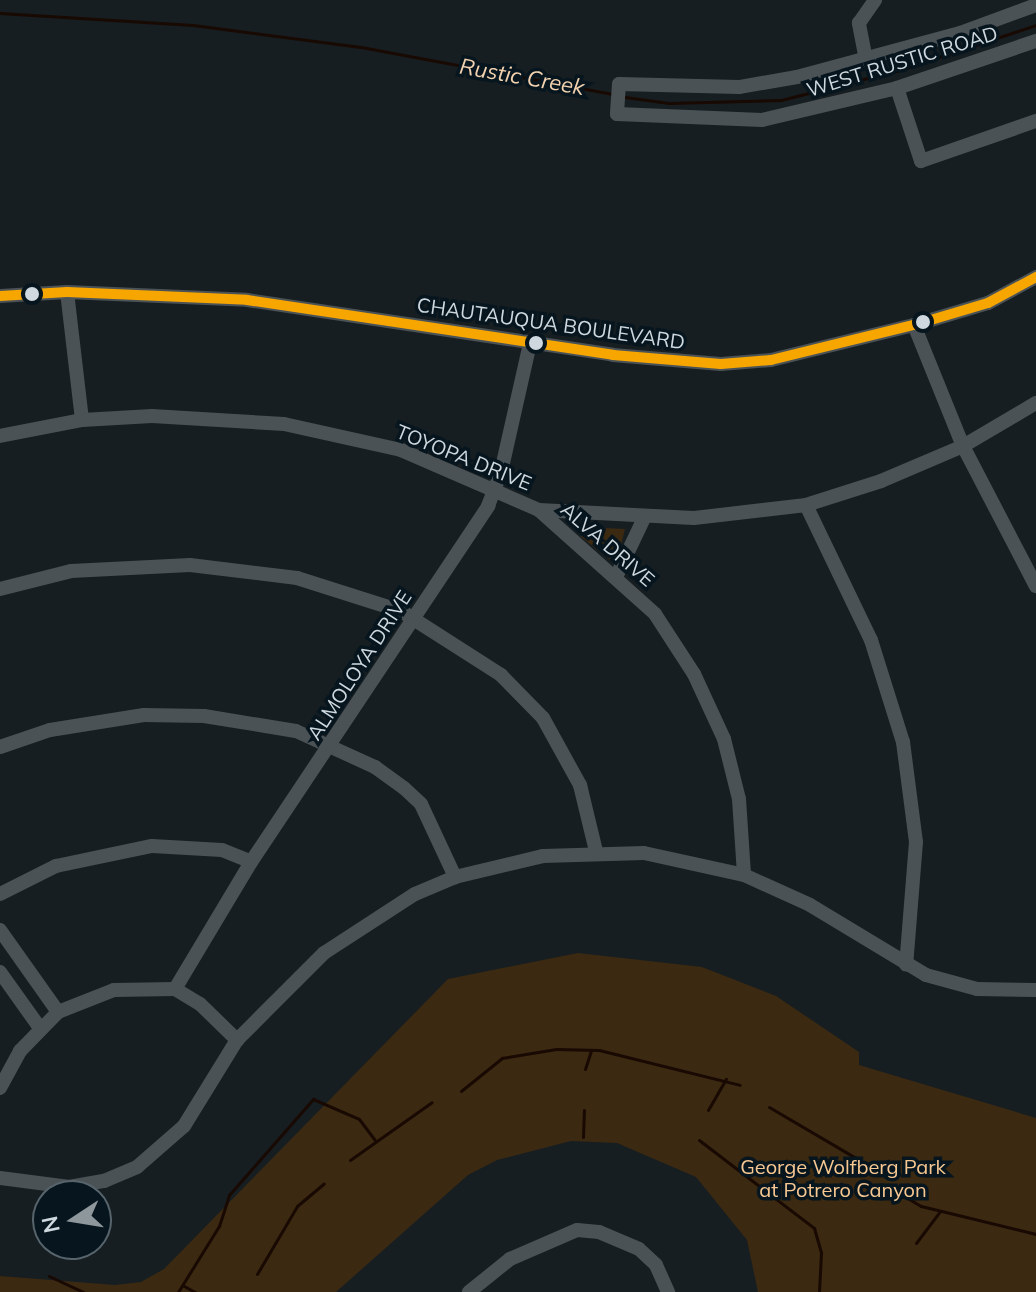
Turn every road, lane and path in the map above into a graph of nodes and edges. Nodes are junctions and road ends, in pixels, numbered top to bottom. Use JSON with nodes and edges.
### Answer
{"nodes":[{"id":1,"x":875,"y":0,"type":"edge"},
{"id":2,"x":1036,"y":5,"type":"edge"},
{"id":3,"x":1036,"y":41,"type":"edge"},
{"id":4,"x":866,"y":60,"type":"junction"},
{"id":5,"x":897,"y":88,"type":"junction"},
{"id":6,"x":1036,"y":121,"type":"edge"},
{"id":7,"x":1036,"y":277,"type":"edge"},
{"id":8,"x":67,"y":292,"type":"junction"},
{"id":9,"x":0,"y":296,"type":"edge"},
{"id":10,"x":914,"y":325,"type":"junction"},
{"id":11,"x":530,"y":343,"type":"junction"},
{"id":12,"x":1036,"y":403,"type":"edge"},
{"id":13,"x":82,"y":420,"type":"junction"},
{"id":14,"x":0,"y":436,"type":"edge"},
{"id":15,"x":963,"y":446,"type":"junction"},
{"id":16,"x":496,"y":489,"type":"junction"},
{"id":17,"x":806,"y":505,"type":"junction"},
{"id":18,"x":539,"y":510,"type":"junction"},
{"id":19,"x":645,"y":516,"type":"junction"},
{"id":20,"x":617,"y":575,"type":"junction"},
{"id":21,"x":1036,"y":586,"type":"edge"},
{"id":22,"x":0,"y":589,"type":"edge"},
{"id":23,"x":414,"y":618,"type":"junction"},
{"id":24,"x":330,"y":745,"type":"junction"},
{"id":25,"x":0,"y":747,"type":"edge"},
{"id":26,"x":596,"y":851,"type":"junction"},
{"id":27,"x":251,"y":862,"type":"junction"},
{"id":28,"x":744,"y":875,"type":"junction"},
{"id":29,"x":455,"y":877,"type":"junction"},
{"id":30,"x":0,"y":894,"type":"edge"},
{"id":31,"x":0,"y":930,"type":"edge"},
{"id":32,"x":906,"y":965,"type":"junction"},
{"id":33,"x":0,"y":972,"type":"edge"},
{"id":34,"x":175,"y":989,"type":"junction"},
{"id":35,"x":1036,"y":990,"type":"edge"},
{"id":36,"x":58,"y":1012,"type":"junction"},
{"id":37,"x":40,"y":1028,"type":"junction"},
{"id":38,"x":237,"y":1040,"type":"junction"},
{"id":39,"x":0,"y":1088,"type":"edge"},
{"id":40,"x":0,"y":1178,"type":"edge"},
{"id":41,"x":469,"y":1292,"type":"edge"},
{"id":42,"x":668,"y":1292,"type":"edge"}],
"edges":[{"from":1,"to":4,"type":"street"},
{"from":2,"to":4,"type":"street"},
{"from":3,"to":5,"type":"street","name":"WEST RUSTIC ROAD"},
{"from":4,"to":5,"type":"street","name":"WEST RUSTIC ROAD"},
{"from":5,"to":6,"type":"street"},
{"from":7,"to":10,"type":"street","name":"CHAUTAUQUA BOULEVARD"},
{"from":8,"to":9,"type":"street","name":"CHAUTAUQUA BOULEVARD"},
{"from":8,"to":11,"type":"street","name":"CHAUTAUQUA BOULEVARD"},
{"from":8,"to":13,"type":"street"},
{"from":10,"to":11,"type":"street","name":"CHAUTAUQUA BOULEVARD"},
{"from":10,"to":15,"type":"street"},
{"from":11,"to":16,"type":"street","name":"ALMOLOYA DRIVE"},
{"from":12,"to":15,"type":"street","name":"TOYOPA DRIVE"},
{"from":13,"to":14,"type":"street","name":"TOYOPA DRIVE"},
{"from":13,"to":16,"type":"street","name":"TOYOPA DRIVE"},
{"from":15,"to":17,"type":"street","name":"TOYOPA DRIVE"},
{"from":15,"to":21,"type":"street"},
{"from":16,"to":18,"type":"street","name":"TOYOPA DRIVE"},
{"from":16,"to":23,"type":"street","name":"ALMOLOYA DRIVE"},
{"from":17,"to":19,"type":"street","name":"TOYOPA DRIVE"},
{"from":17,"to":32,"type":"street"},
{"from":18,"to":19,"type":"street","name":"TOYOPA DRIVE"},
{"from":18,"to":20,"type":"street","name":"ALVA DRIVE"},
{"from":19,"to":20,"type":"street"},
{"from":20,"to":28,"type":"street","name":"ALVA DRIVE"},
{"from":22,"to":23,"type":"street"},
{"from":23,"to":24,"type":"street","name":"ALMOLOYA DRIVE"},
{"from":23,"to":26,"type":"street"},
{"from":24,"to":25,"type":"street"},
{"from":24,"to":27,"type":"street","name":"ALMOLOYA DRIVE"},
{"from":24,"to":29,"type":"street"},
{"from":26,"to":28,"type":"street"},
{"from":26,"to":29,"type":"street"},
{"from":27,"to":30,"type":"street"},
{"from":27,"to":34,"type":"street","name":"ALMOLOYA DRIVE"},
{"from":28,"to":32,"type":"street"},
{"from":29,"to":38,"type":"street"},
{"from":31,"to":36,"type":"street"},
{"from":32,"to":35,"type":"street"},
{"from":33,"to":37,"type":"street"},
{"from":34,"to":36,"type":"street"},
{"from":34,"to":38,"type":"street"},
{"from":36,"to":37,"type":"street"},
{"from":37,"to":39,"type":"street"},
{"from":38,"to":40,"type":"street"},
{"from":41,"to":42,"type":"street"}]}
